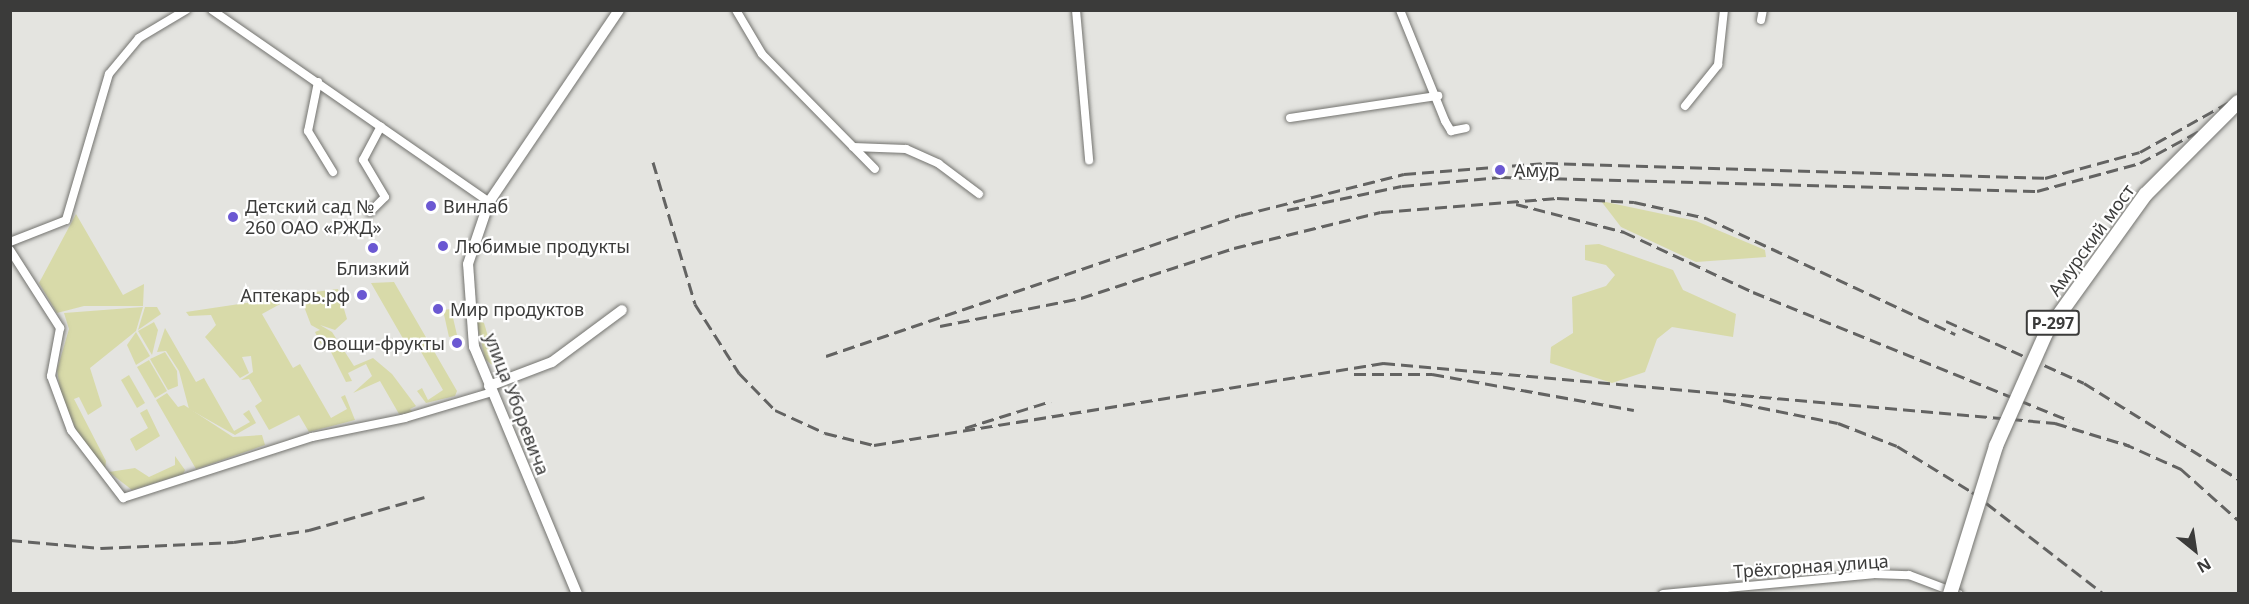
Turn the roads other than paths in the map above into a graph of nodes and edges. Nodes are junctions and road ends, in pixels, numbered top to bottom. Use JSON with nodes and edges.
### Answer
{"nodes":[{"id":1,"x":186,"y":10,"type":"edge"},
{"id":2,"x":212,"y":10,"type":"edge"},
{"id":3,"x":619,"y":10,"type":"edge"},
{"id":4,"x":736,"y":10,"type":"edge"},
{"id":5,"x":1076,"y":10,"type":"edge"},
{"id":6,"x":1400,"y":10,"type":"edge"},
{"id":7,"x":1724,"y":10,"type":"edge"},
{"id":8,"x":1763,"y":10,"type":"edge"},
{"id":9,"x":1761,"y":20,"type":"dead end"},
{"id":10,"x":318,"y":82,"type":"junction"},
{"id":11,"x":1438,"y":96,"type":"junction"},
{"id":12,"x":2238,"y":102,"type":"edge"},
{"id":13,"x":1685,"y":106,"type":"dead end"},
{"id":14,"x":1290,"y":118,"type":"dead end"},
{"id":15,"x":381,"y":126,"type":"junction"},
{"id":16,"x":1466,"y":128,"type":"dead end"},
{"id":17,"x":853,"y":147,"type":"junction"},
{"id":18,"x":1089,"y":160,"type":"dead end"},
{"id":19,"x":875,"y":169,"type":"dead end"},
{"id":20,"x":333,"y":172,"type":"dead end"},
{"id":21,"x":979,"y":194,"type":"dead end"},
{"id":22,"x":489,"y":202,"type":"junction"},
{"id":23,"x":370,"y":212,"type":"dead end"},
{"id":24,"x":10,"y":242,"type":"edge"},
{"id":25,"x":10,"y":250,"type":"edge"},
{"id":26,"x":622,"y":310,"type":"dead end"},
{"id":27,"x":490,"y":389,"type":"junction"},
{"id":28,"x":577,"y":594,"type":"edge"},
{"id":29,"x":1663,"y":594,"type":"edge"},
{"id":30,"x":1950,"y":594,"type":"edge"},
{"id":31,"x":1959,"y":594,"type":"edge"}],
"edges":[{"from":1,"to":24,"type":"street"},
{"from":2,"to":10,"type":"street"},
{"from":3,"to":22,"type":"main road","name":"улица Уборевича"},
{"from":4,"to":17,"type":"street"},
{"from":5,"to":18,"type":"street"},
{"from":6,"to":11,"type":"street"},
{"from":7,"to":13,"type":"street"},
{"from":8,"to":9,"type":"street"},
{"from":10,"to":15,"type":"street"},
{"from":10,"to":20,"type":"street"},
{"from":11,"to":14,"type":"street"},
{"from":11,"to":16,"type":"street"},
{"from":12,"to":30,"type":"highway","name":"Амурский мост","number":"Р-297","bridge":true},
{"from":15,"to":22,"type":"street"},
{"from":15,"to":23,"type":"street"},
{"from":17,"to":19,"type":"street"},
{"from":17,"to":21,"type":"street"},
{"from":22,"to":27,"type":"main road","name":"улица Уборевича"},
{"from":25,"to":27,"type":"street"},
{"from":26,"to":27,"type":"main road"},
{"from":27,"to":28,"type":"main road","name":"улица Уборевича"},
{"from":29,"to":31,"type":"street","name":"Трёхгорная улица"}]}
